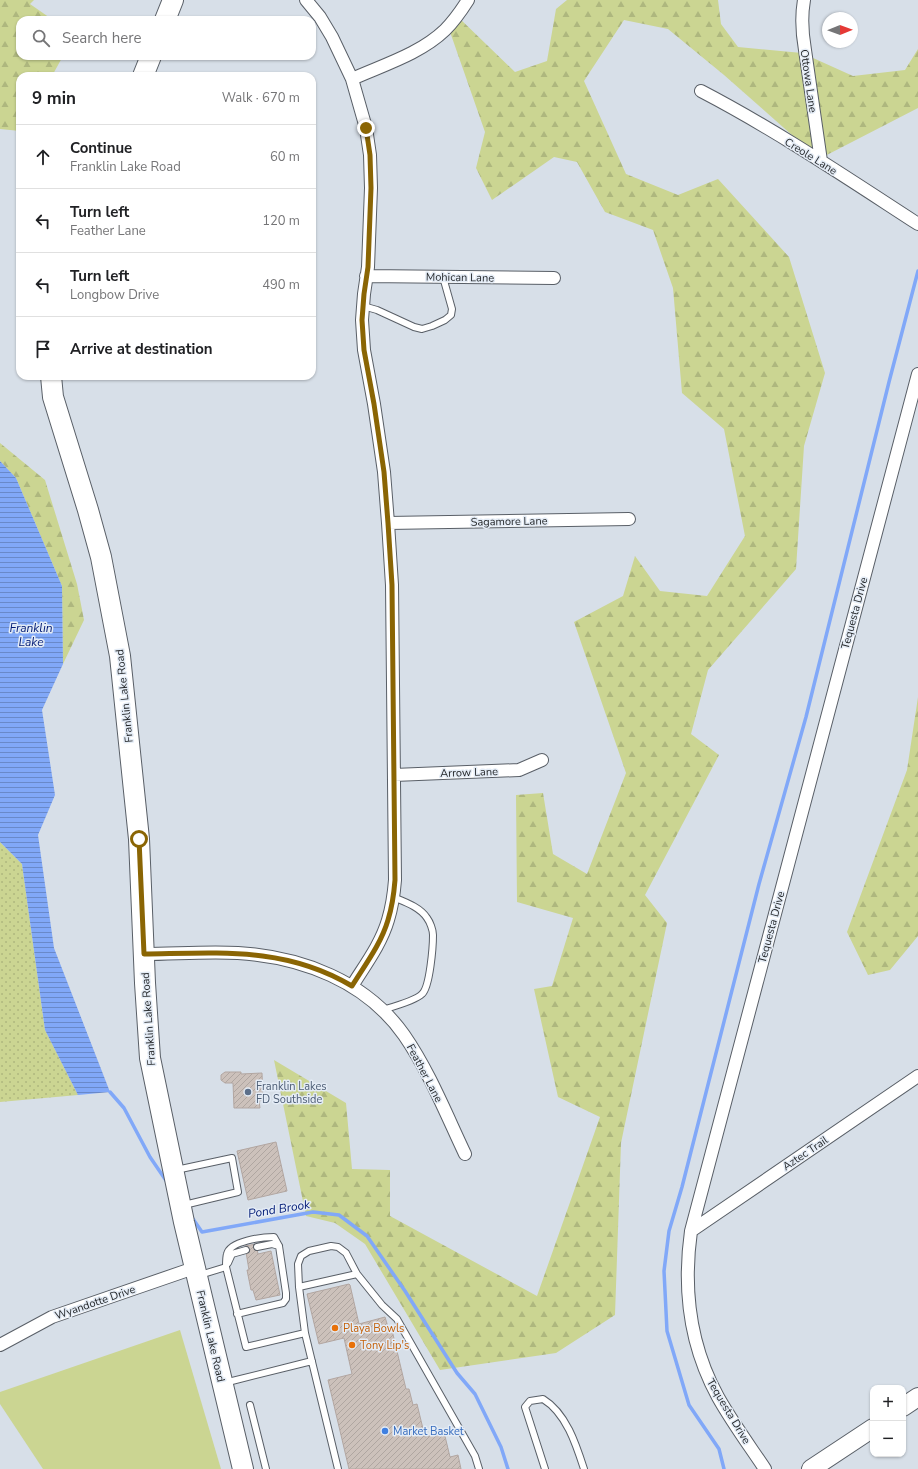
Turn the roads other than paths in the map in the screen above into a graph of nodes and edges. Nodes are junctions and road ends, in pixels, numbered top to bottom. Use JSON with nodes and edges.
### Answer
{"nodes":[{"id":1,"x":173,"y":0,"type":"edge"},
{"id":2,"x":306,"y":0,"type":"edge"},
{"id":3,"x":468,"y":0,"type":"edge"},
{"id":4,"x":804,"y":0,"type":"edge"},
{"id":5,"x":167,"y":16,"type":"edge"},
{"id":6,"x":149,"y":60,"type":"edge"},
{"id":7,"x":145,"y":72,"type":"edge"},
{"id":8,"x":352,"y":78,"type":"junction"},
{"id":9,"x":701,"y":91,"type":"dead end"},
{"id":10,"x":821,"y":161,"type":"junction"},
{"id":11,"x":918,"y":224,"type":"edge"},
{"id":12,"x":366,"y":276,"type":"junction"},
{"id":13,"x":443,"y":277,"type":"junction"},
{"id":14,"x":554,"y":278,"type":"dead end"},
{"id":15,"x":363,"y":306,"type":"junction"},
{"id":16,"x":918,"y":374,"type":"edge"},
{"id":17,"x":51,"y":380,"type":"edge"},
{"id":18,"x":629,"y":519,"type":"dead end"},
{"id":19,"x":388,"y":523,"type":"junction"},
{"id":20,"x":542,"y":760,"type":"dead end"},
{"id":21,"x":394,"y":775,"type":"junction"},
{"id":22,"x":393,"y":897,"type":"junction"},
{"id":23,"x":144,"y":954,"type":"junction"},
{"id":24,"x":352,"y":986,"type":"junction"},
{"id":25,"x":382,"y":1010,"type":"junction"},
{"id":26,"x":918,"y":1076,"type":"edge"},
{"id":27,"x":465,"y":1154,"type":"dead end"},
{"id":28,"x":171,"y":1164,"type":"junction"},
{"id":29,"x":185,"y":1210,"type":"junction"},
{"id":30,"x":691,"y":1231,"type":"junction"},
{"id":31,"x":279,"y":1246,"type":"junction"},
{"id":32,"x":257,"y":1247,"type":"dead end"},
{"id":33,"x":246,"y":1250,"type":"dead end"},
{"id":34,"x":226,"y":1267,"type":"junction"},
{"id":35,"x":195,"y":1272,"type":"junction"},
{"id":36,"x":357,"y":1274,"type":"junction"},
{"id":37,"x":298,"y":1287,"type":"junction"},
{"id":38,"x":237,"y":1314,"type":"junction"},
{"id":39,"x":305,"y":1333,"type":"junction"},
{"id":40,"x":0,"y":1345,"type":"edge"},
{"id":41,"x":312,"y":1361,"type":"junction"},
{"id":42,"x":222,"y":1383,"type":"junction"},
{"id":43,"x":918,"y":1397,"type":"edge"},
{"id":44,"x":250,"y":1405,"type":"dead end"},
{"id":45,"x":906,"y":1406,"type":"edge"},
{"id":46,"x":870,"y":1430,"type":"edge"},
{"id":47,"x":243,"y":1469,"type":"edge"},
{"id":48,"x":266,"y":1469,"type":"edge"},
{"id":49,"x":338,"y":1469,"type":"edge"},
{"id":50,"x":479,"y":1469,"type":"edge"},
{"id":51,"x":545,"y":1469,"type":"edge"},
{"id":52,"x":584,"y":1469,"type":"edge"},
{"id":53,"x":765,"y":1469,"type":"edge"},
{"id":54,"x":811,"y":1469,"type":"edge"}],
"edges":[{"from":1,"to":5,"type":"main road"},
{"from":2,"to":8,"type":"street"},
{"from":3,"to":8,"type":"street"},
{"from":4,"to":10,"type":"street","name":"Ottowa Lane"},
{"from":6,"to":7,"type":"main road"},
{"from":8,"to":12,"type":"street"},
{"from":9,"to":10,"type":"street","name":"Creole Lane"},
{"from":10,"to":11,"type":"street","name":"Creole Lane"},
{"from":12,"to":13,"type":"street","name":"Mohican Lane"},
{"from":12,"to":15,"type":"street"},
{"from":13,"to":14,"type":"street","name":"Mohican Lane"},
{"from":13,"to":15,"type":"lane"},
{"from":15,"to":19,"type":"street"},
{"from":16,"to":30,"type":"street","name":"Tequesta Drive"},
{"from":17,"to":23,"type":"main road","name":"Franklin Lake Road"},
{"from":18,"to":19,"type":"street","name":"Sagamore Lane"},
{"from":19,"to":21,"type":"street"},
{"from":20,"to":21,"type":"street","name":"Arrow Lane"},
{"from":21,"to":22,"type":"street"},
{"from":22,"to":24,"type":"street"},
{"from":22,"to":25,"type":"lane"},
{"from":23,"to":24,"type":"street","name":"Feather Lane"},
{"from":23,"to":28,"type":"main road","name":"Franklin Lake Road"},
{"from":24,"to":25,"type":"street","name":"Feather Lane"},
{"from":25,"to":27,"type":"street","name":"Feather Lane"},
{"from":26,"to":30,"type":"street","name":"Aztec Trail"},
{"from":28,"to":29,"type":"main road","name":"Franklin Lake Road"},
{"from":28,"to":29,"type":"lane"},
{"from":29,"to":35,"type":"main road","name":"Franklin Lake Road"},
{"from":30,"to":53,"type":"street","name":"Tequesta Drive"},
{"from":31,"to":32,"type":"lane"},
{"from":31,"to":34,"type":"lane"},
{"from":31,"to":38,"type":"lane"},
{"from":33,"to":34,"type":"lane"},
{"from":34,"to":35,"type":"lane"},
{"from":34,"to":38,"type":"lane"},
{"from":35,"to":40,"type":"street","name":"Wyandotte Drive"},
{"from":35,"to":42,"type":"main road","name":"Franklin Lake Road"},
{"from":36,"to":37,"type":"lane"},
{"from":36,"to":37,"type":"lane"},
{"from":36,"to":50,"type":"lane"},
{"from":37,"to":39,"type":"lane"},
{"from":38,"to":39,"type":"lane"},
{"from":39,"to":41,"type":"lane"},
{"from":41,"to":42,"type":"lane"},
{"from":41,"to":49,"type":"lane"},
{"from":42,"to":47,"type":"main road","name":"Franklin Lake Road"},
{"from":43,"to":45,"type":"main road"},
{"from":44,"to":48,"type":"lane"},
{"from":46,"to":54,"type":"main road"},
{"from":51,"to":52,"type":"lane"}]}
